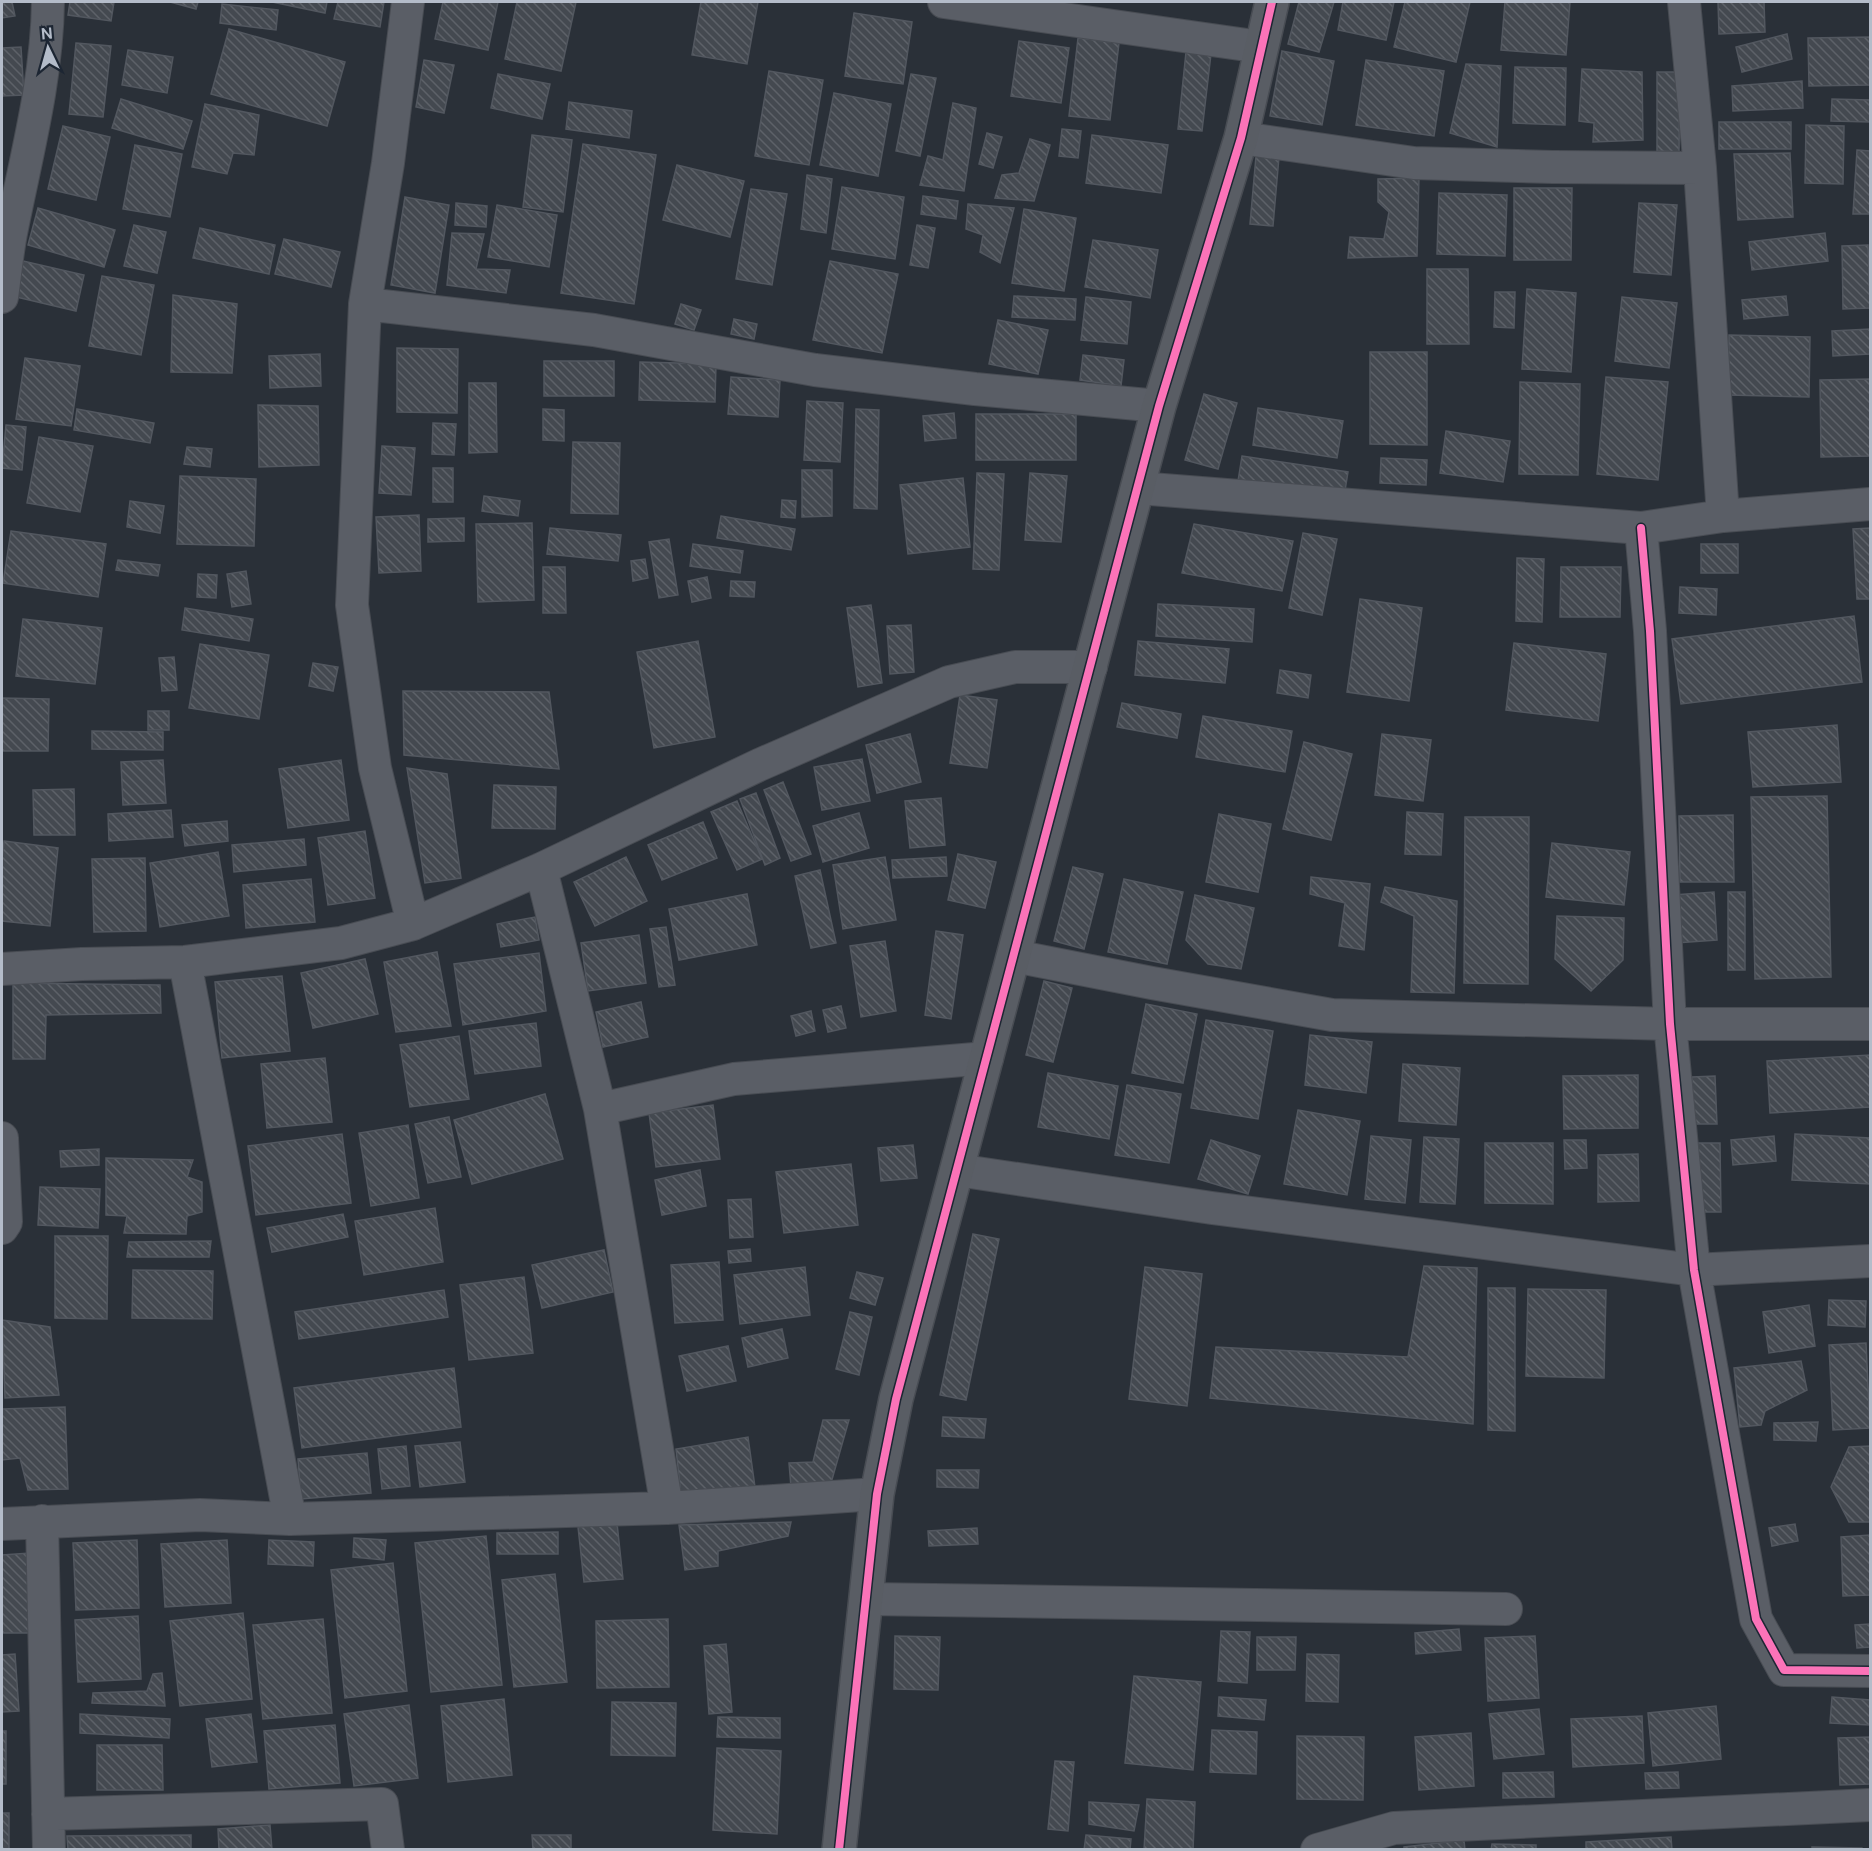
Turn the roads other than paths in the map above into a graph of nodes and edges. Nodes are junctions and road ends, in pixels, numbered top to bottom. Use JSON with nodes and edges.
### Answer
{"nodes":[{"id":1,"x":48,"y":2,"type":"edge"},
{"id":2,"x":408,"y":2,"type":"edge"},
{"id":3,"x":944,"y":2,"type":"edge"},
{"id":4,"x":1272,"y":2,"type":"edge"},
{"id":5,"x":1684,"y":2,"type":"edge"},
{"id":6,"x":1261,"y":47,"type":"junction"},
{"id":7,"x":1240,"y":138,"type":"junction"},
{"id":8,"x":1700,"y":168,"type":"junction"},
{"id":9,"x":2,"y":297,"type":"edge"},
{"id":10,"x":365,"y":304,"type":"junction"},
{"id":11,"x":1159,"y":406,"type":"junction"},
{"id":12,"x":1138,"y":488,"type":"junction"},
{"id":13,"x":1870,"y":504,"type":"edge"},
{"id":14,"x":1723,"y":516,"type":"junction"},
{"id":15,"x":1641,"y":528,"type":"junction"},
{"id":16,"x":1091,"y":667,"type":"junction"},
{"id":17,"x":541,"y":869,"type":"junction"},
{"id":18,"x":413,"y":924,"type":"junction"},
{"id":19,"x":1014,"y":956,"type":"junction"},
{"id":20,"x":185,"y":962,"type":"junction"},
{"id":21,"x":2,"y":969,"type":"edge"},
{"id":22,"x":1670,"y":1024,"type":"junction"},
{"id":23,"x":1870,"y":1024,"type":"edge"},
{"id":24,"x":987,"y":1058,"type":"junction"},
{"id":25,"x":600,"y":1109,"type":"junction"},
{"id":26,"x":2,"y":1138,"type":"edge"},
{"id":27,"x":957,"y":1170,"type":"junction"},
{"id":28,"x":2,"y":1228,"type":"edge"},
{"id":29,"x":1870,"y":1261,"type":"edge"},
{"id":30,"x":1694,"y":1270,"type":"junction"},
{"id":31,"x":877,"y":1494,"type":"junction"},
{"id":32,"x":667,"y":1509,"type":"junction"},
{"id":33,"x":290,"y":1519,"type":"junction"},
{"id":34,"x":42,"y":1521,"type":"junction"},
{"id":35,"x":2,"y":1524,"type":"edge"},
{"id":36,"x":867,"y":1599,"type":"junction"},
{"id":37,"x":1506,"y":1609,"type":"dead end"},
{"id":38,"x":1870,"y":1671,"type":"edge"},
{"id":39,"x":1870,"y":1805,"type":"edge"},
{"id":40,"x":48,"y":1814,"type":"junction"},
{"id":41,"x":49,"y":1850,"type":"edge"},
{"id":42,"x":388,"y":1850,"type":"edge"},
{"id":43,"x":839,"y":1850,"type":"edge"},
{"id":44,"x":1317,"y":1850,"type":"edge"}],
"edges":[{"from":1,"to":9,"type":"street"},
{"from":2,"to":10,"type":"street"},
{"from":3,"to":6,"type":"street"},
{"from":4,"to":6,"type":"street"},
{"from":5,"to":8,"type":"street"},
{"from":6,"to":7,"type":"street"},
{"from":7,"to":8,"type":"street"},
{"from":7,"to":11,"type":"street"},
{"from":8,"to":14,"type":"street"},
{"from":10,"to":11,"type":"street"},
{"from":10,"to":18,"type":"street"},
{"from":11,"to":12,"type":"street"},
{"from":12,"to":15,"type":"street"},
{"from":12,"to":16,"type":"street"},
{"from":13,"to":14,"type":"street"},
{"from":14,"to":15,"type":"street"},
{"from":15,"to":22,"type":"street"},
{"from":16,"to":17,"type":"street"},
{"from":16,"to":19,"type":"street"},
{"from":17,"to":18,"type":"street"},
{"from":17,"to":25,"type":"street"},
{"from":18,"to":20,"type":"street"},
{"from":19,"to":22,"type":"street"},
{"from":19,"to":24,"type":"street"},
{"from":20,"to":21,"type":"street"},
{"from":20,"to":33,"type":"street"},
{"from":22,"to":23,"type":"street"},
{"from":22,"to":30,"type":"street"},
{"from":24,"to":25,"type":"street"},
{"from":24,"to":27,"type":"street"},
{"from":25,"to":32,"type":"street"},
{"from":26,"to":28,"type":"street"},
{"from":27,"to":30,"type":"street"},
{"from":27,"to":31,"type":"street"},
{"from":29,"to":30,"type":"street"},
{"from":30,"to":38,"type":"street"},
{"from":31,"to":32,"type":"street"},
{"from":31,"to":36,"type":"street"},
{"from":32,"to":33,"type":"street"},
{"from":33,"to":34,"type":"street"},
{"from":34,"to":35,"type":"street"},
{"from":34,"to":40,"type":"street"},
{"from":36,"to":37,"type":"street"},
{"from":36,"to":43,"type":"street"},
{"from":39,"to":44,"type":"street"},
{"from":40,"to":41,"type":"street"},
{"from":40,"to":42,"type":"street"}]}
